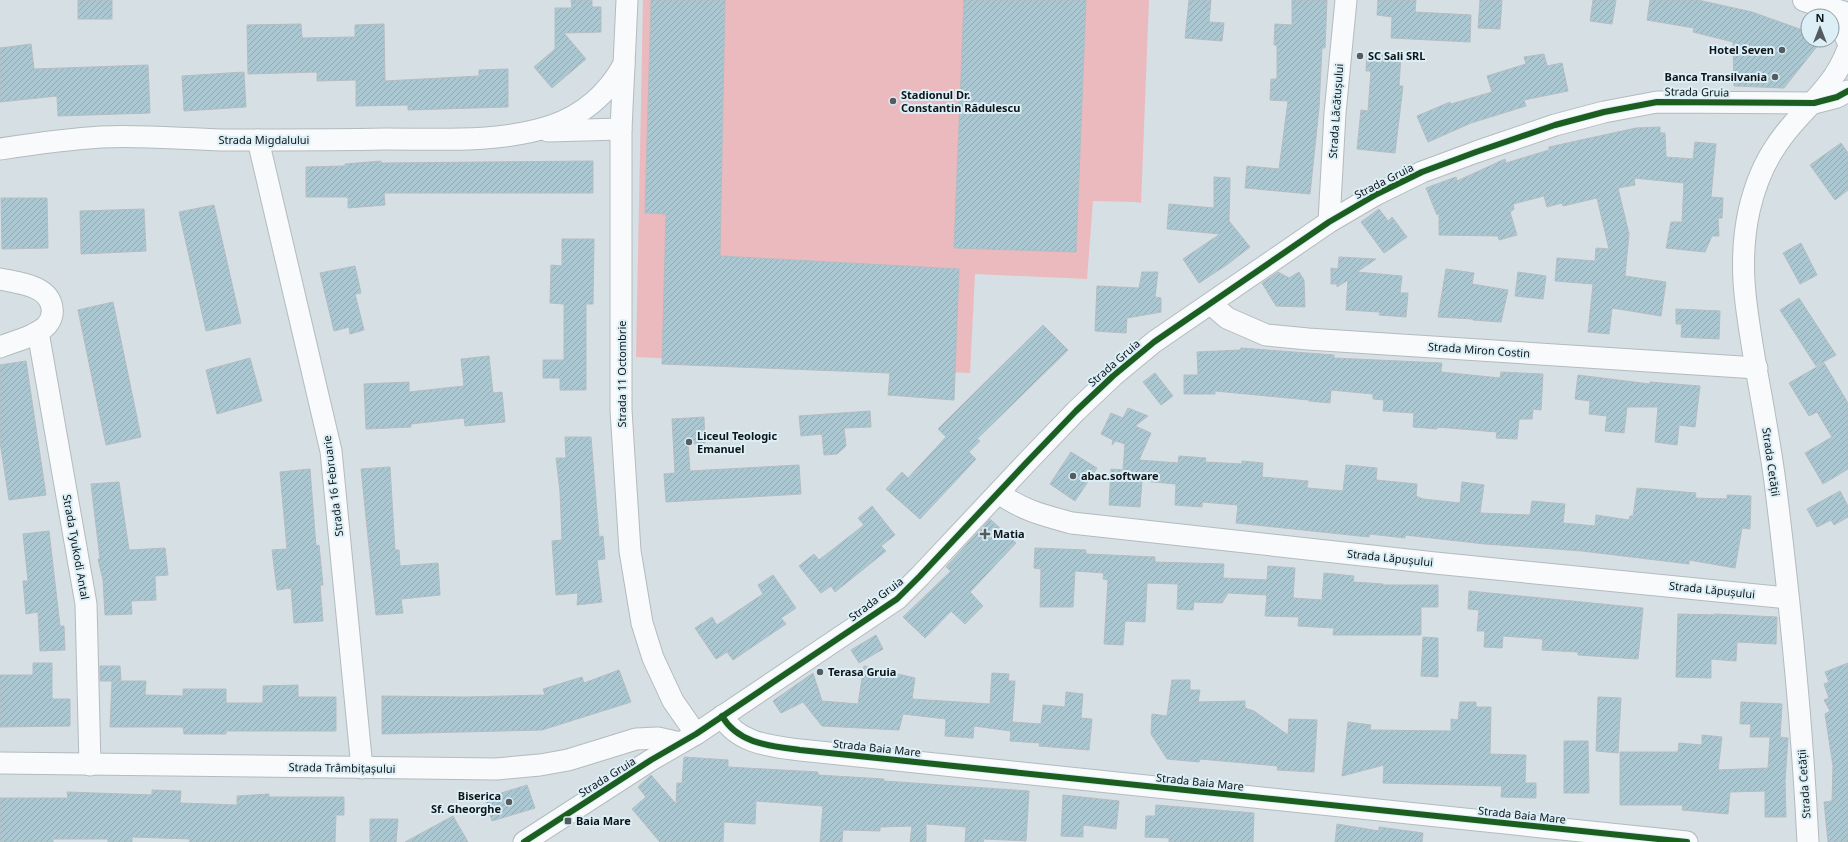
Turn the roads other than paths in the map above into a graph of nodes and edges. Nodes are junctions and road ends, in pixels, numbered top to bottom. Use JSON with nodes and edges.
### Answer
{"nodes":[{"id":1,"x":627,"y":0,"type":"edge"},
{"id":2,"x":1346,"y":0,"type":"edge"},
{"id":3,"x":1806,"y":1,"type":"edge"},
{"id":4,"x":1816,"y":8,"type":"edge"},
{"id":5,"x":1848,"y":14,"type":"edge"},
{"id":6,"x":1840,"y":27,"type":"edge"},
{"id":7,"x":1848,"y":41,"type":"edge"},
{"id":8,"x":1848,"y":50,"type":"edge"},
{"id":9,"x":1848,"y":58,"type":"edge"},
{"id":10,"x":626,"y":61,"type":"junction"},
{"id":11,"x":1848,"y":91,"type":"edge"},
{"id":12,"x":1814,"y":103,"type":"junction"},
{"id":13,"x":621,"y":129,"type":"junction"},
{"id":14,"x":529,"y":132,"type":"junction"},
{"id":15,"x":258,"y":140,"type":"junction"},
{"id":16,"x":0,"y":149,"type":"edge"},
{"id":17,"x":1329,"y":222,"type":"junction"},
{"id":18,"x":0,"y":279,"type":"edge"},
{"id":19,"x":1211,"y":304,"type":"junction"},
{"id":20,"x":38,"y":332,"type":"junction"},
{"id":21,"x":0,"y":347,"type":"edge"},
{"id":22,"x":1757,"y":368,"type":"junction"},
{"id":23,"x":999,"y":493,"type":"junction"},
{"id":24,"x":1787,"y":598,"type":"junction"},
{"id":25,"x":722,"y":716,"type":"junction"},
{"id":26,"x":688,"y":739,"type":"junction"},
{"id":27,"x":0,"y":763,"type":"edge"},
{"id":28,"x":90,"y":765,"type":"junction"},
{"id":29,"x":362,"y":768,"type":"junction"},
{"id":30,"x":524,"y":842,"type":"edge"},
{"id":31,"x":1687,"y":842,"type":"edge"},
{"id":32,"x":1808,"y":842,"type":"edge"}],
"edges":[{"from":1,"to":10,"type":"street","name":"Strada 11 Octombrie"},
{"from":2,"to":17,"type":"street","name":"Strada Lăcătușului"},
{"from":3,"to":4,"type":"street"},
{"from":3,"to":5,"type":"street"},
{"from":6,"to":7,"type":"street"},
{"from":8,"to":9,"type":"street"},
{"from":8,"to":12,"type":"street","name":"Strada Cetății"},
{"from":10,"to":13,"type":"street","name":"Strada 11 Octombrie"},
{"from":10,"to":14,"type":"street","name":"Strada Migdalului"},
{"from":11,"to":12,"type":"street"},
{"from":12,"to":17,"type":"street","name":"Strada Gruia"},
{"from":12,"to":22,"type":"street","name":"Strada Cetății"},
{"from":13,"to":14,"type":"street","name":"Strada Migdalului"},
{"from":13,"to":26,"type":"street","name":"Strada 11 Octombrie"},
{"from":14,"to":15,"type":"street","name":"Strada Migdalului"},
{"from":15,"to":16,"type":"street","name":"Strada Migdalului"},
{"from":15,"to":29,"type":"street","name":"Strada 16 Februarie"},
{"from":17,"to":19,"type":"street","name":"Strada Gruia"},
{"from":18,"to":20,"type":"street"},
{"from":19,"to":22,"type":"street","name":"Strada Miron Costin"},
{"from":19,"to":23,"type":"street","name":"Strada Gruia"},
{"from":20,"to":21,"type":"street"},
{"from":20,"to":28,"type":"street","name":"Strada Tyukodi Antal"},
{"from":22,"to":24,"type":"street","name":"Strada Cetății"},
{"from":23,"to":24,"type":"street","name":"Strada Lăpușului"},
{"from":23,"to":25,"type":"street","name":"Strada Gruia"},
{"from":24,"to":32,"type":"street","name":"Strada Cetății"},
{"from":25,"to":26,"type":"street","name":"Strada Gruia"},
{"from":25,"to":31,"type":"street","name":"Strada Baia Mare"},
{"from":26,"to":29,"type":"street","name":"Strada Trâmbițașului"},
{"from":26,"to":30,"type":"street","name":"Strada Gruia"},
{"from":27,"to":28,"type":"street","name":"Strada Trâmbițașului"},
{"from":28,"to":29,"type":"street","name":"Strada Trâmbițașului"}]}
